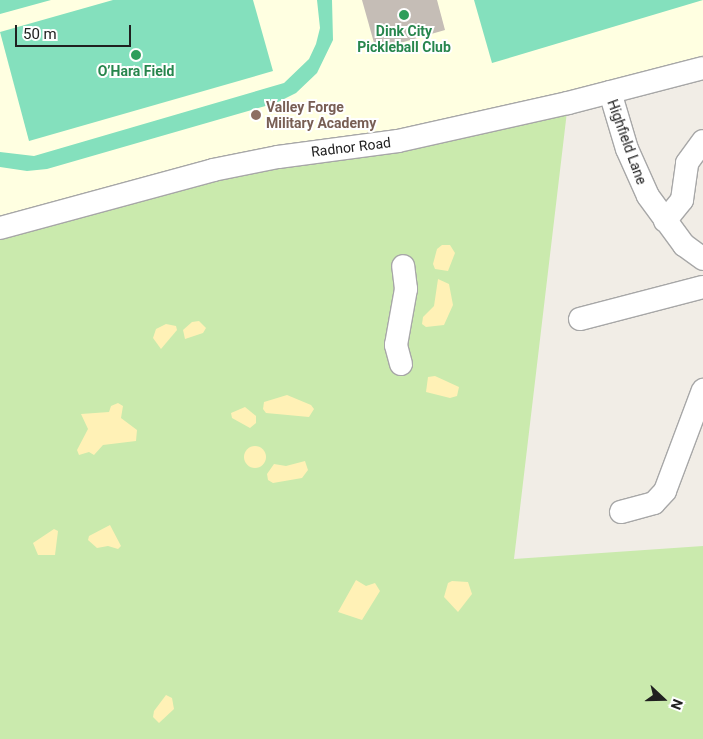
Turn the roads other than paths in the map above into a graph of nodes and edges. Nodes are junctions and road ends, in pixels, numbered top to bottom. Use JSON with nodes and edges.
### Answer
{"nodes":[{"id":1,"x":703,"y":68,"type":"edge"},
{"id":2,"x":610,"y":92,"type":"junction"},
{"id":3,"x":703,"y":141,"type":"edge"},
{"id":4,"x":665,"y":222,"type":"junction"},
{"id":5,"x":0,"y":228,"type":"edge"},
{"id":6,"x":703,"y":259,"type":"edge"},
{"id":7,"x":403,"y":266,"type":"dead end"},
{"id":8,"x":703,"y":287,"type":"edge"},
{"id":9,"x":580,"y":319,"type":"dead end"},
{"id":10,"x":401,"y":364,"type":"dead end"},
{"id":11,"x":703,"y":390,"type":"edge"},
{"id":12,"x":621,"y":512,"type":"dead end"}],
"edges":[{"from":1,"to":2,"type":"street","name":"Radnor Road"},
{"from":2,"to":4,"type":"street","name":"Highfield Lane"},
{"from":2,"to":5,"type":"street","name":"Radnor Road"},
{"from":3,"to":4,"type":"street"},
{"from":4,"to":6,"type":"street","name":"Highfield Lane"},
{"from":7,"to":10,"type":"street"},
{"from":8,"to":9,"type":"street"},
{"from":11,"to":12,"type":"street"}]}
